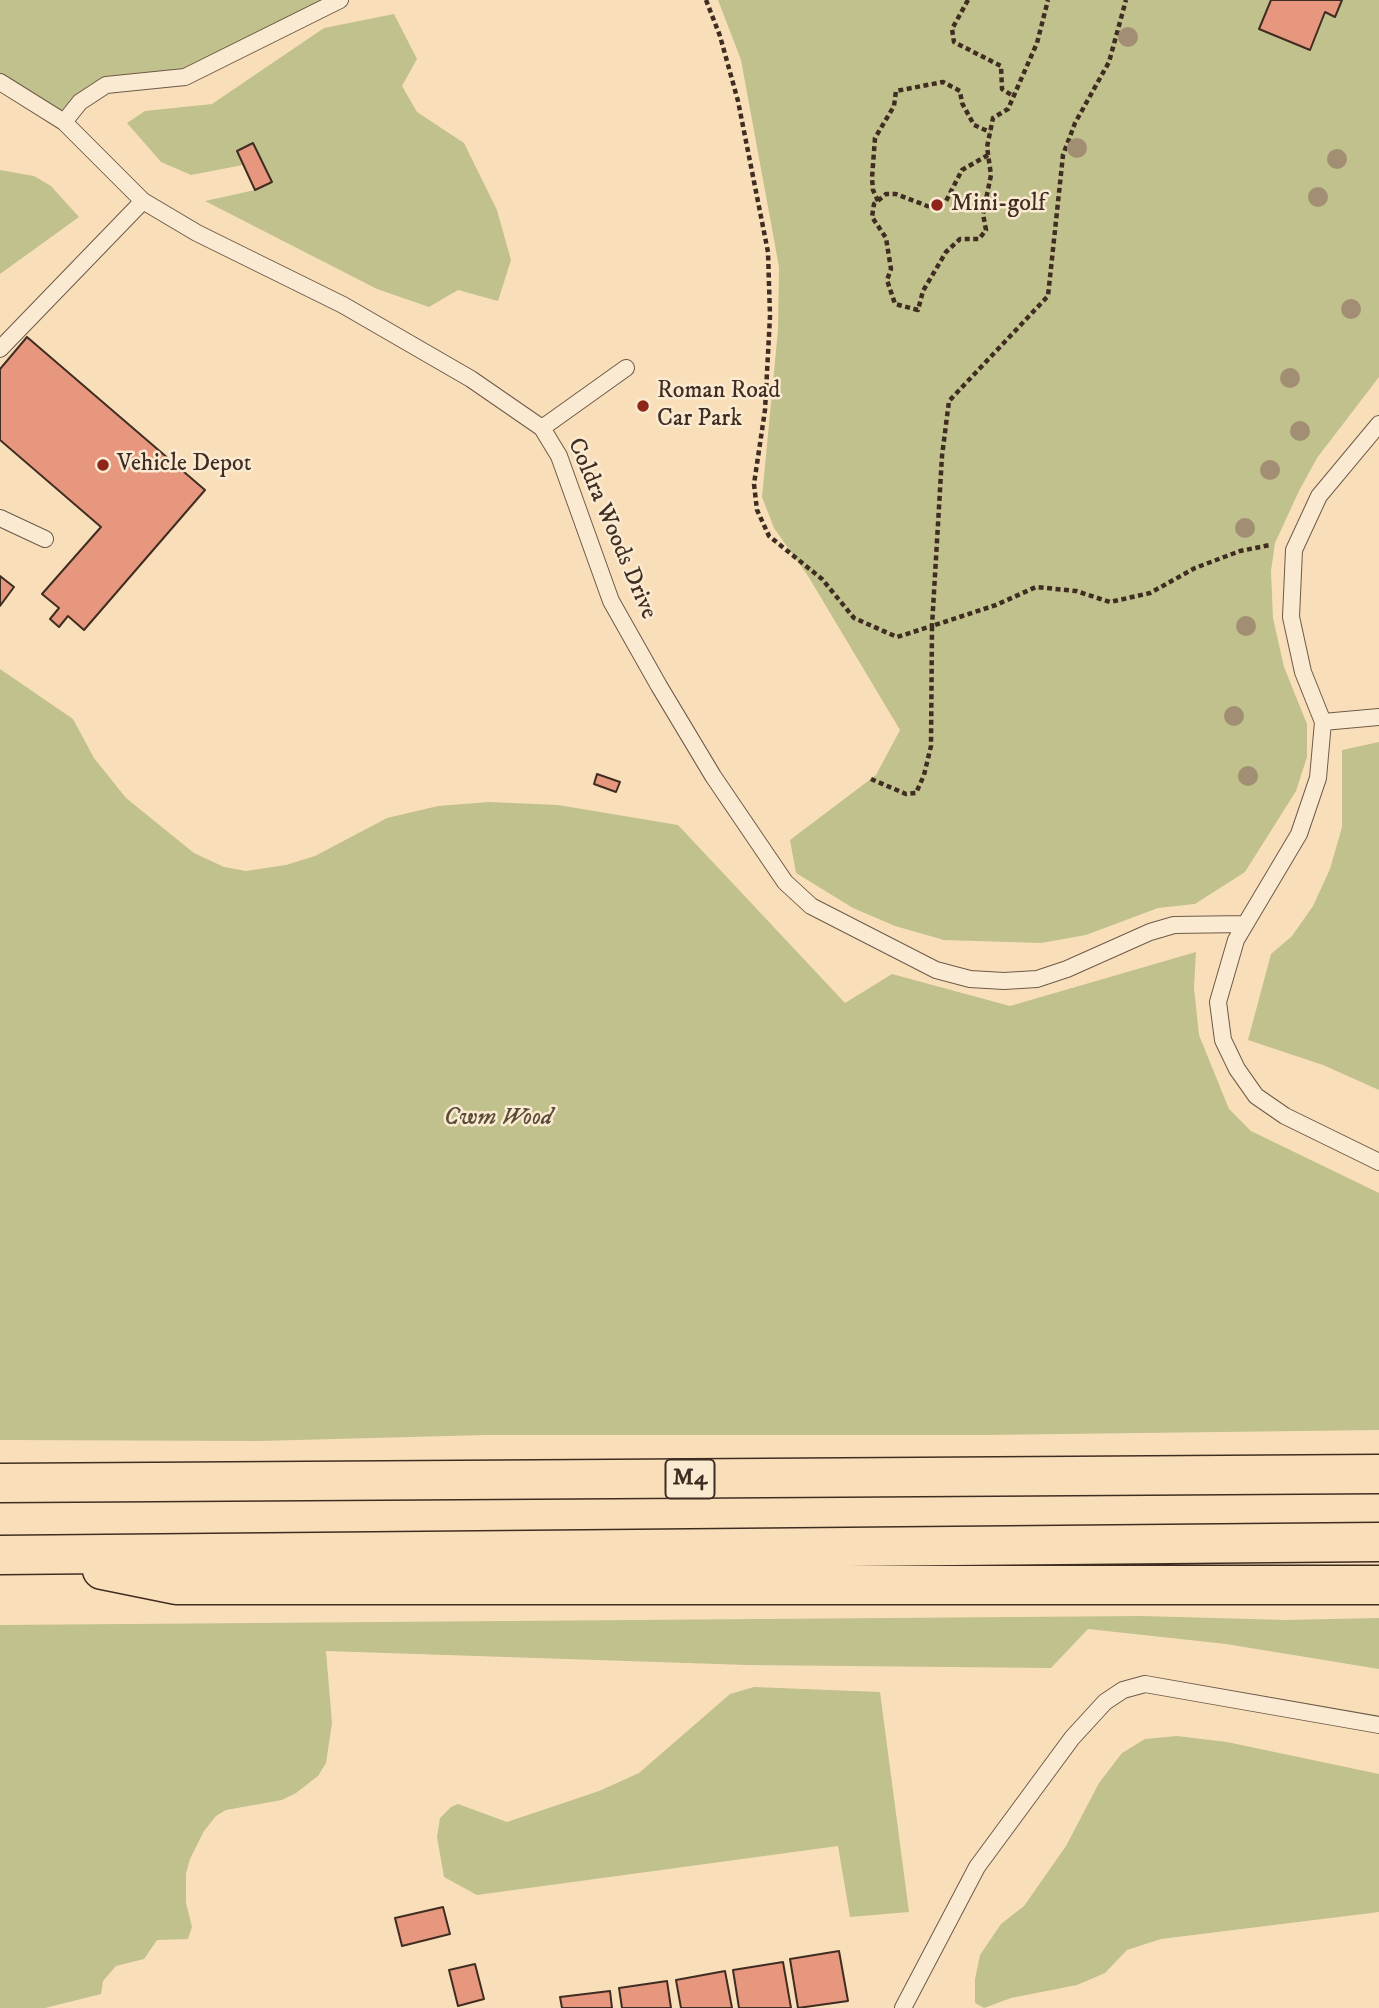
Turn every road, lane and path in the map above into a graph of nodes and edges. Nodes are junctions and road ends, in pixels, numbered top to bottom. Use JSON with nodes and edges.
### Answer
{"nodes":[{"id":1,"x":340,"y":0,"type":"edge"},
{"id":2,"x":706,"y":0,"type":"edge"},
{"id":3,"x":968,"y":0,"type":"edge"},
{"id":4,"x":1048,"y":0,"type":"edge"},
{"id":5,"x":1126,"y":0,"type":"edge"},
{"id":6,"x":0,"y":82,"type":"edge"},
{"id":7,"x":1013,"y":96,"type":"junction"},
{"id":8,"x":64,"y":122,"type":"junction"},
{"id":9,"x":990,"y":132,"type":"junction"},
{"id":10,"x":988,"y":155,"type":"junction"},
{"id":11,"x":143,"y":201,"type":"junction"},
{"id":12,"x":878,"y":201,"type":"junction"},
{"id":13,"x":0,"y":349,"type":"edge"},
{"id":14,"x":626,"y":368,"type":"dead end"},
{"id":15,"x":1379,"y":424,"type":"edge"},
{"id":16,"x":541,"y":428,"type":"junction"},
{"id":17,"x":0,"y":518,"type":"edge"},
{"id":18,"x":45,"y":539,"type":"dead end"},
{"id":19,"x":1294,"y":550,"type":"junction"},
{"id":20,"x":932,"y":626,"type":"junction"},
{"id":21,"x":1379,"y":717,"type":"edge"},
{"id":22,"x":1323,"y":722,"type":"junction"},
{"id":23,"x":871,"y":779,"type":"dead end"},
{"id":24,"x":1245,"y":924,"type":"junction"},
{"id":25,"x":1379,"y":1163,"type":"edge"},
{"id":26,"x":1379,"y":1474,"type":"edge"},
{"id":27,"x":0,"y":1483,"type":"edge"},
{"id":28,"x":1379,"y":1542,"type":"edge"},
{"id":29,"x":12,"y":1555,"type":"edge"},
{"id":30,"x":1379,"y":1584,"type":"edge"},
{"id":31,"x":1379,"y":1725,"type":"edge"},
{"id":32,"x":903,"y":2008,"type":"edge"}],
"edges":[{"from":1,"to":8,"type":"lane"},
{"from":2,"to":20,"type":"path"},
{"from":3,"to":7,"type":"path"},
{"from":4,"to":7,"type":"path"},
{"from":5,"to":20,"type":"path"},
{"from":6,"to":8,"type":"lane","name":"Coldra Woods Drive"},
{"from":7,"to":9,"type":"path"},
{"from":8,"to":11,"type":"lane","name":"Coldra Woods Drive"},
{"from":9,"to":10,"type":"path"},
{"from":9,"to":12,"type":"path"},
{"from":10,"to":12,"type":"path"},
{"from":10,"to":12,"type":"path"},
{"from":11,"to":13,"type":"lane"},
{"from":11,"to":16,"type":"lane","name":"Coldra Woods Drive"},
{"from":14,"to":16,"type":"lane"},
{"from":15,"to":19,"type":"lane"},
{"from":16,"to":24,"type":"lane","name":"Coldra Woods Drive"},
{"from":17,"to":18,"type":"lane"},
{"from":19,"to":20,"type":"path"},
{"from":19,"to":22,"type":"lane"},
{"from":20,"to":23,"type":"path"},
{"from":21,"to":22,"type":"lane"},
{"from":22,"to":24,"type":"lane"},
{"from":24,"to":25,"type":"lane"},
{"from":26,"to":27,"type":"highway","number":"M4"},
{"from":28,"to":29,"type":"highway"},
{"from":29,"to":30,"type":"highway"},
{"from":31,"to":32,"type":"lane"}]}
